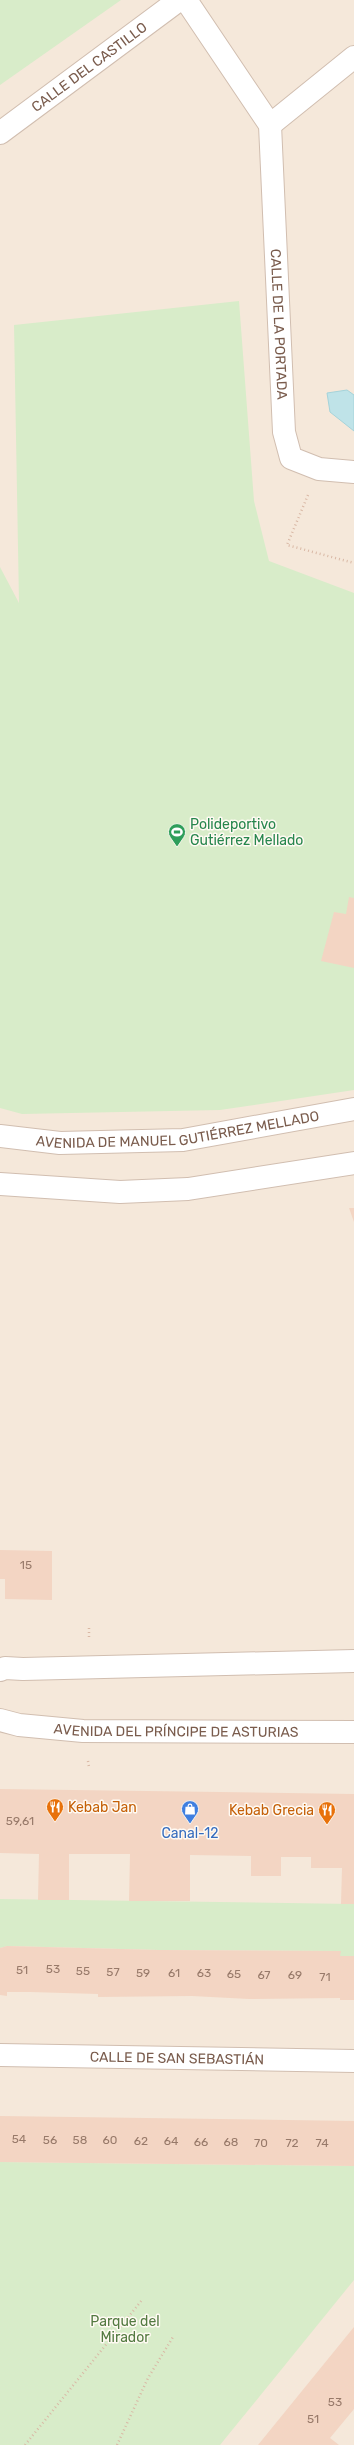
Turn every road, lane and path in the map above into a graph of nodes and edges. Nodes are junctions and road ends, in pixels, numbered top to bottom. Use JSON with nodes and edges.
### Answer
{"nodes":[{"id":1,"x":179,"y":0,"type":"edge"},
{"id":2,"x":186,"y":0,"type":"edge"},
{"id":3,"x":354,"y":57,"type":"edge"},
{"id":4,"x":270,"y":125,"type":"junction"},
{"id":5,"x":0,"y":133,"type":"edge"},
{"id":6,"x":319,"y":469,"type":"junction"},
{"id":7,"x":354,"y":472,"type":"edge"},
{"id":8,"x":354,"y":563,"type":"edge"},
{"id":9,"x":354,"y":1109,"type":"edge"},
{"id":10,"x":0,"y":1136,"type":"edge"},
{"id":11,"x":354,"y":1163,"type":"edge"},
{"id":12,"x":0,"y":1184,"type":"edge"},
{"id":13,"x":354,"y":1661,"type":"edge"},
{"id":14,"x":0,"y":1670,"type":"edge"},
{"id":15,"x":0,"y":1720,"type":"edge"},
{"id":16,"x":354,"y":1732,"type":"edge"},
{"id":17,"x":88,"y":1760,"type":"dead end"},
{"id":18,"x":89,"y":1767,"type":"dead end"},
{"id":19,"x":0,"y":2055,"type":"edge"},
{"id":20,"x":354,"y":2061,"type":"edge"},
{"id":21,"x":142,"y":2300,"type":"dead end"},
{"id":22,"x":173,"y":2337,"type":"dead end"},
{"id":23,"x":25,"y":2445,"type":"edge"},
{"id":24,"x":117,"y":2445,"type":"edge"}],
"edges":[{"from":1,"to":5,"type":"street","name":"CALLE DEL CASTILLO"},
{"from":2,"to":4,"type":"street"},
{"from":3,"to":4,"type":"street"},
{"from":4,"to":6,"type":"street","name":"CALLE DE LA PORTADA"},
{"from":6,"to":7,"type":"street","name":"CALLE DE LA PORTADA"},
{"from":6,"to":8,"type":"path"},
{"from":9,"to":10,"type":"street","name":"AVENIDA DE MANUEL GUTIÉRREZ MELLADO"},
{"from":11,"to":12,"type":"street"},
{"from":13,"to":14,"type":"street"},
{"from":15,"to":16,"type":"street","name":"AVENIDA DEL PRÍNCIPE DE ASTURIAS"},
{"from":17,"to":18,"type":"path"},
{"from":19,"to":20,"type":"street","name":"CALLE DE SAN SEBASTIÁN"},
{"from":21,"to":23,"type":"path"},
{"from":22,"to":24,"type":"path"}]}
